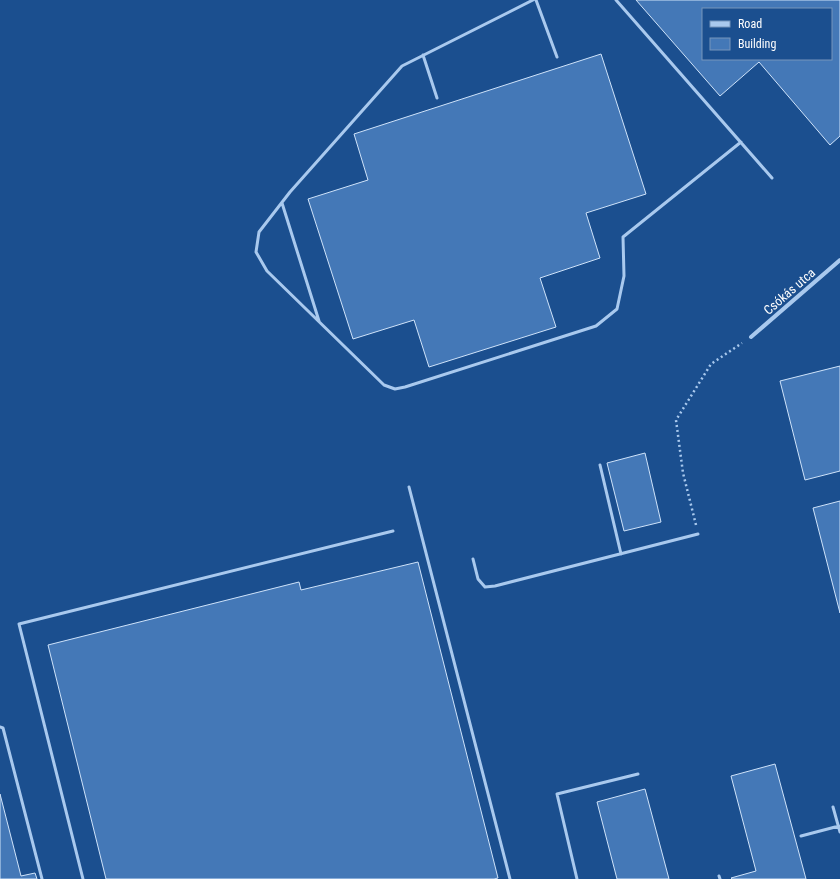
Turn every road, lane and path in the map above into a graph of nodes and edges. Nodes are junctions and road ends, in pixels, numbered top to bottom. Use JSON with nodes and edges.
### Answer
{"nodes":[{"id":1,"x":533,"y":0,"type":"edge"},
{"id":2,"x":536,"y":0,"type":"edge"},
{"id":3,"x":616,"y":0,"type":"edge"},
{"id":4,"x":423,"y":55,"type":"junction"},
{"id":5,"x":557,"y":56,"type":"dead end"},
{"id":6,"x":437,"y":98,"type":"dead end"},
{"id":7,"x":741,"y":142,"type":"junction"},
{"id":8,"x":772,"y":178,"type":"dead end"},
{"id":9,"x":282,"y":203,"type":"junction"},
{"id":10,"x":840,"y":260,"type":"edge"},
{"id":11,"x":320,"y":323,"type":"junction"},
{"id":12,"x":751,"y":337,"type":"joint"},
{"id":13,"x":600,"y":465,"type":"dead end"},
{"id":14,"x":410,"y":487,"type":"dead end"},
{"id":15,"x":392,"y":531,"type":"dead end"},
{"id":16,"x":698,"y":534,"type":"joint"},
{"id":17,"x":621,"y":554,"type":"junction"},
{"id":18,"x":473,"y":559,"type":"dead end"},
{"id":19,"x":0,"y":727,"type":"edge"},
{"id":20,"x":638,"y":774,"type":"dead end"},
{"id":21,"x":833,"y":807,"type":"dead end"},
{"id":22,"x":839,"y":826,"type":"junction"},
{"id":23,"x":840,"y":832,"type":"edge"},
{"id":24,"x":801,"y":836,"type":"dead end"},
{"id":25,"x":42,"y":879,"type":"edge"},
{"id":26,"x":83,"y":879,"type":"edge"},
{"id":27,"x":510,"y":879,"type":"edge"},
{"id":28,"x":577,"y":879,"type":"edge"}],
"edges":[{"from":1,"to":4,"type":"lane"},
{"from":2,"to":5,"type":"lane"},
{"from":3,"to":7,"type":"lane"},
{"from":4,"to":6,"type":"lane"},
{"from":4,"to":9,"type":"lane"},
{"from":7,"to":8,"type":"lane"},
{"from":7,"to":11,"type":"lane"},
{"from":9,"to":11,"type":"lane"},
{"from":9,"to":11,"type":"lane"},
{"from":10,"to":12,"type":"street","name":"Csókás utca"},
{"from":12,"to":16,"type":"path"},
{"from":13,"to":17,"type":"lane"},
{"from":14,"to":27,"type":"lane"},
{"from":15,"to":26,"type":"lane"},
{"from":16,"to":17,"type":"lane"},
{"from":17,"to":18,"type":"lane"},
{"from":19,"to":25,"type":"lane"},
{"from":20,"to":28,"type":"lane"},
{"from":21,"to":22,"type":"lane"},
{"from":22,"to":23,"type":"lane"},
{"from":22,"to":24,"type":"lane"}]}
